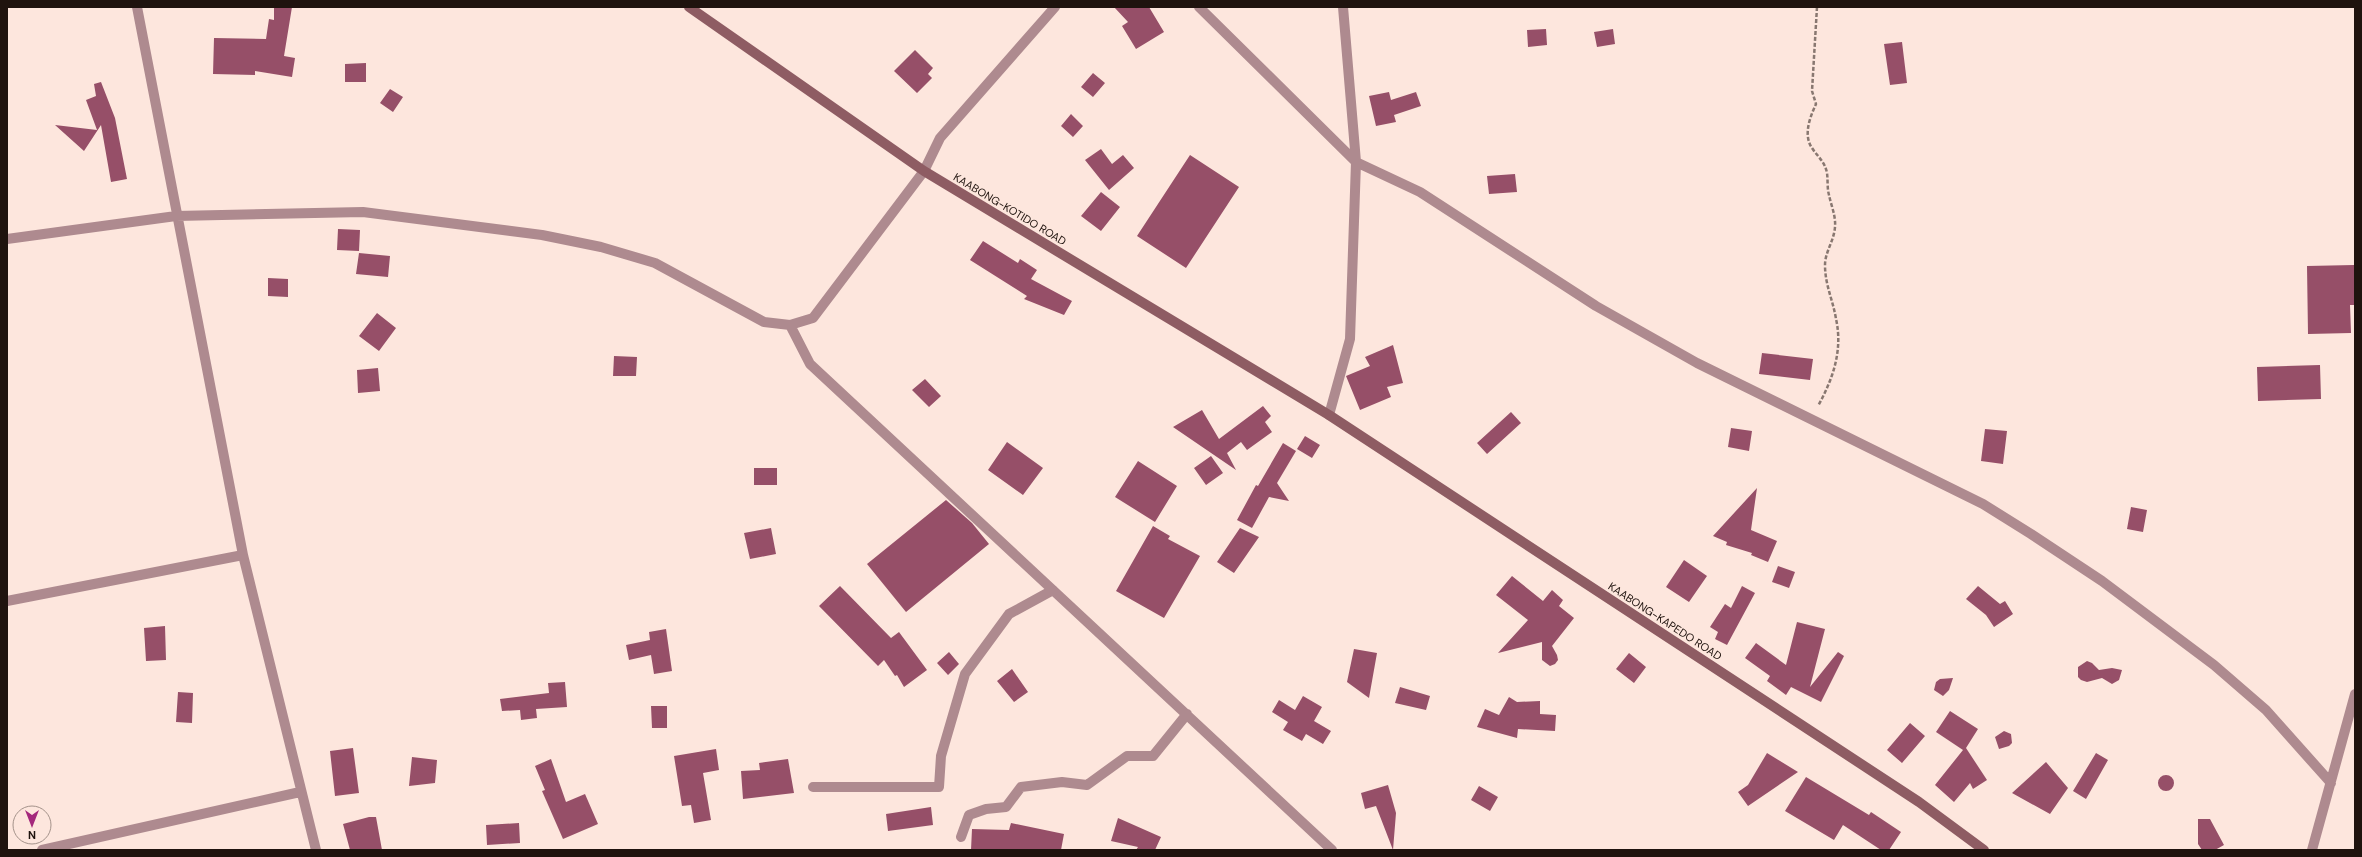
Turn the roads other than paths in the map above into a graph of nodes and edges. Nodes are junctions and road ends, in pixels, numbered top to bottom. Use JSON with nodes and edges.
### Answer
{"nodes":[{"id":1,"x":137,"y":7,"type":"edge"},
{"id":2,"x":688,"y":7,"type":"edge"},
{"id":3,"x":1055,"y":7,"type":"edge"},
{"id":4,"x":1199,"y":7,"type":"edge"},
{"id":5,"x":1343,"y":7,"type":"edge"},
{"id":6,"x":1356,"y":162,"type":"junction"},
{"id":7,"x":924,"y":171,"type":"junction"},
{"id":8,"x":176,"y":216,"type":"junction"},
{"id":9,"x":7,"y":239,"type":"edge"},
{"id":10,"x":790,"y":325,"type":"junction"},
{"id":11,"x":1329,"y":415,"type":"junction"},
{"id":12,"x":243,"y":555,"type":"junction"},
{"id":13,"x":1053,"y":590,"type":"junction"},
{"id":14,"x":7,"y":601,"type":"edge"},
{"id":15,"x":2355,"y":694,"type":"edge"},
{"id":16,"x":1187,"y":714,"type":"junction"},
{"id":17,"x":2330,"y":783,"type":"junction"},
{"id":18,"x":813,"y":787,"type":"dead end"},
{"id":19,"x":300,"y":792,"type":"junction"},
{"id":20,"x":961,"y":837,"type":"dead end"},
{"id":21,"x":42,"y":850,"type":"edge"},
{"id":22,"x":316,"y":850,"type":"edge"},
{"id":23,"x":1332,"y":850,"type":"edge"},
{"id":24,"x":1984,"y":850,"type":"edge"},
{"id":25,"x":2312,"y":850,"type":"edge"}],
"edges":[{"from":1,"to":8,"type":"street"},
{"from":2,"to":7,"type":"main road","name":"KAABONG-KOTIDO ROAD"},
{"from":3,"to":7,"type":"street"},
{"from":4,"to":6,"type":"street"},
{"from":5,"to":6,"type":"street"},
{"from":6,"to":11,"type":"street"},
{"from":6,"to":17,"type":"street"},
{"from":7,"to":10,"type":"street"},
{"from":7,"to":11,"type":"main road","name":"KAABONG-KOTIDO ROAD"},
{"from":8,"to":9,"type":"street"},
{"from":8,"to":10,"type":"street"},
{"from":8,"to":12,"type":"street"},
{"from":10,"to":13,"type":"street"},
{"from":11,"to":24,"type":"main road","name":"KAABONG-KAPEDO ROAD"},
{"from":12,"to":14,"type":"street"},
{"from":12,"to":19,"type":"street"},
{"from":13,"to":16,"type":"street"},
{"from":13,"to":18,"type":"street"},
{"from":15,"to":17,"type":"street"},
{"from":16,"to":20,"type":"street"},
{"from":16,"to":23,"type":"street"},
{"from":17,"to":25,"type":"street"},
{"from":19,"to":21,"type":"street"},
{"from":19,"to":22,"type":"street"}]}
